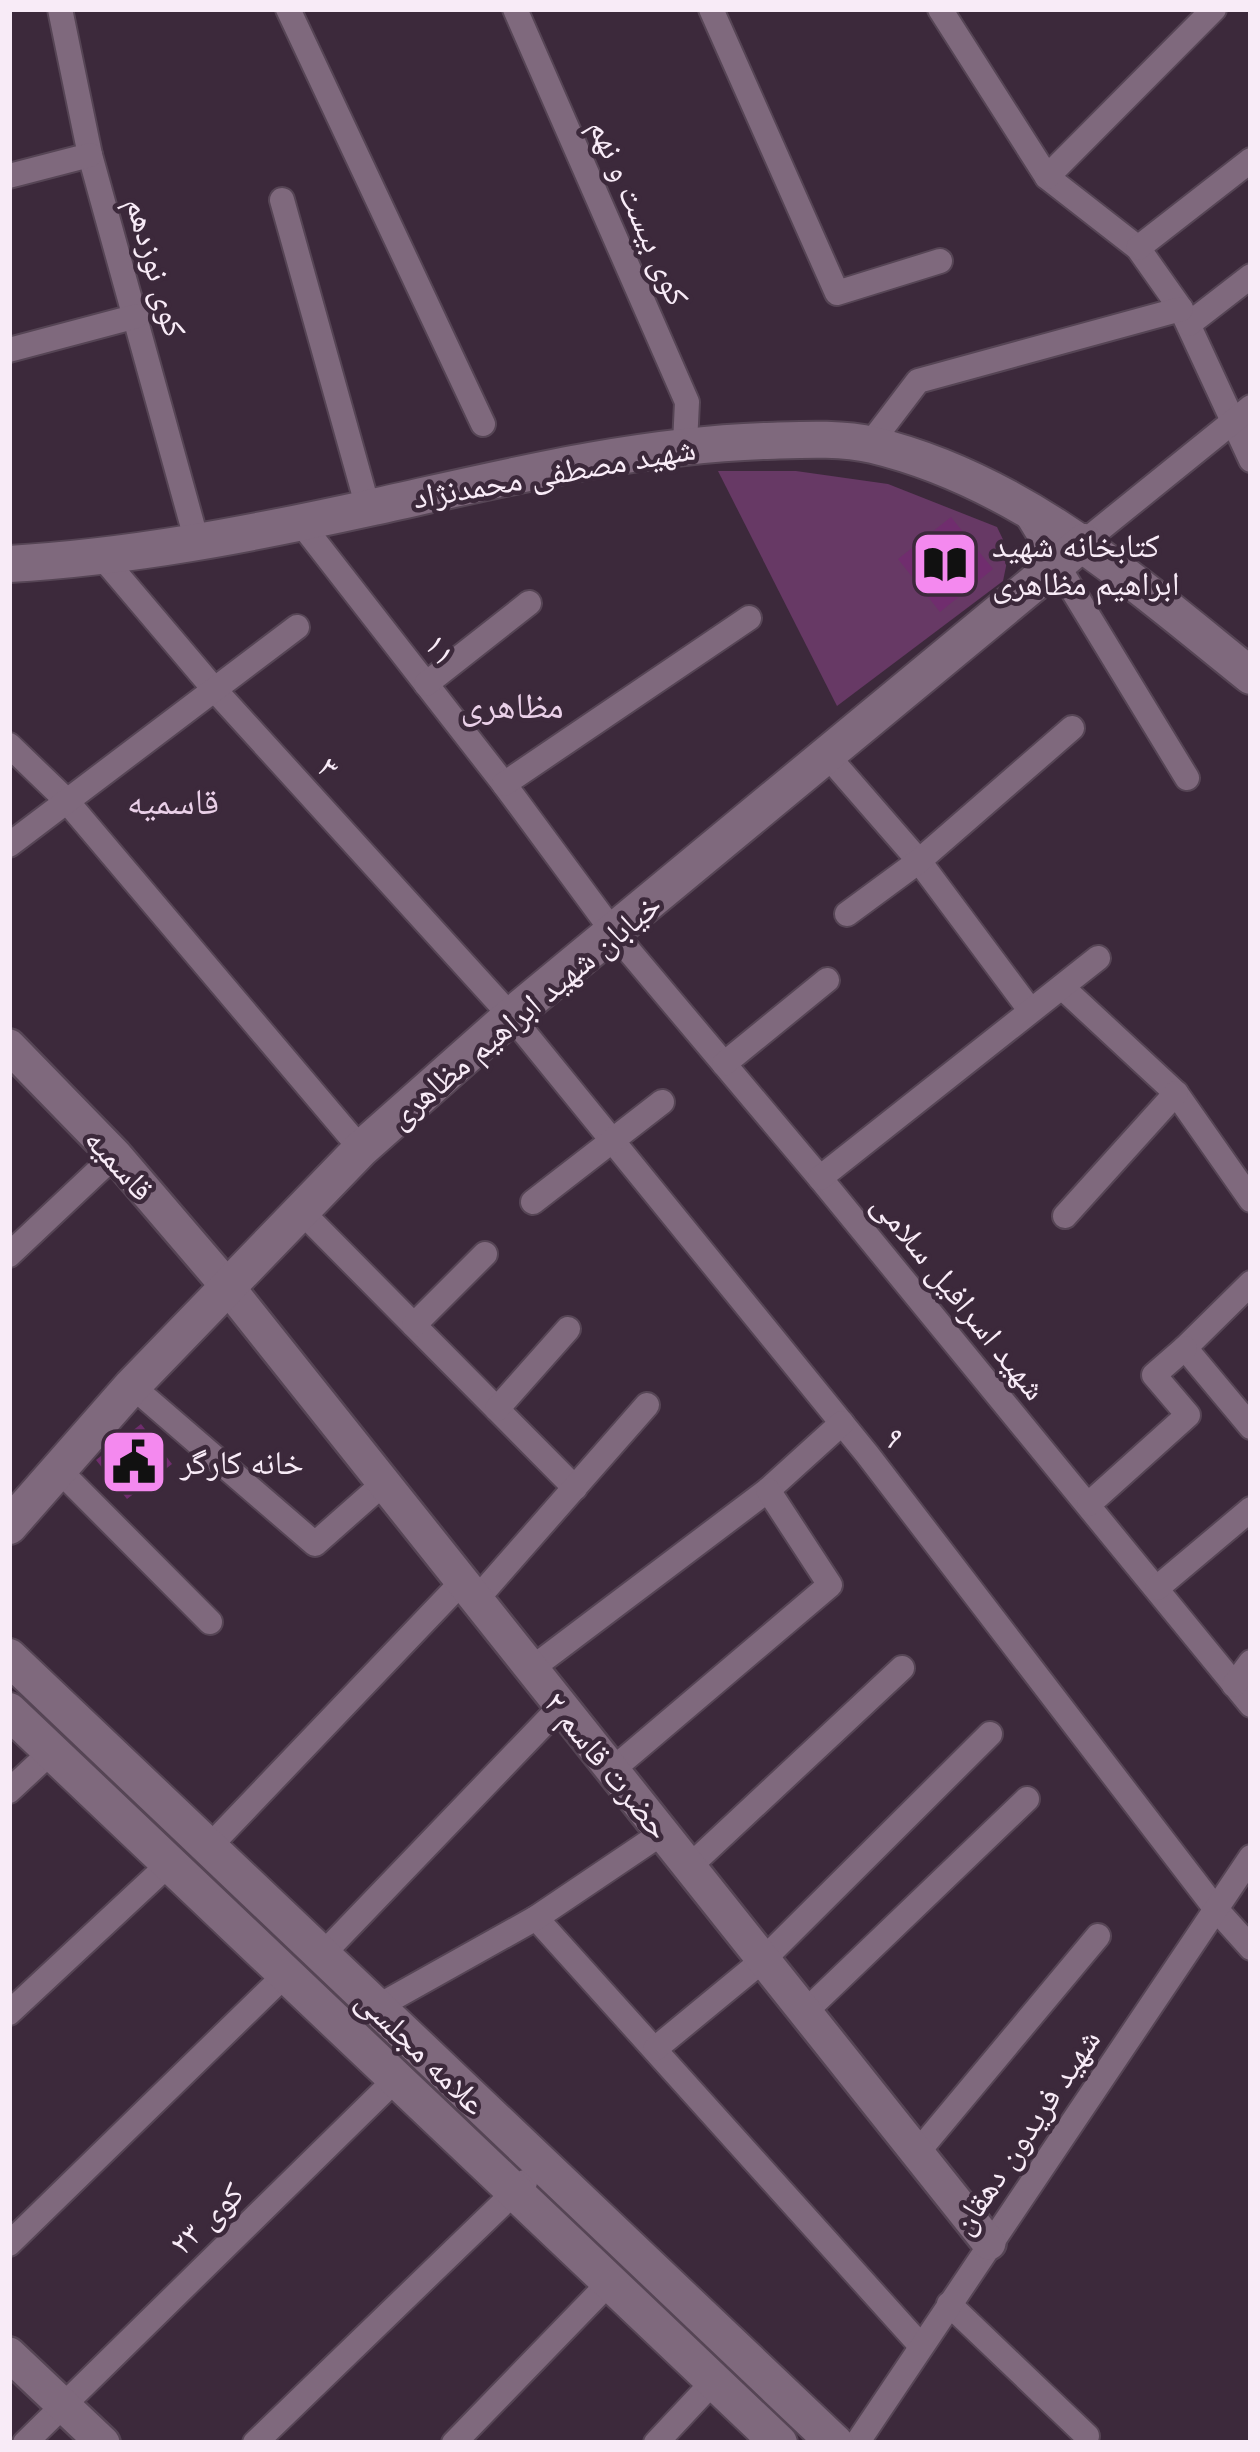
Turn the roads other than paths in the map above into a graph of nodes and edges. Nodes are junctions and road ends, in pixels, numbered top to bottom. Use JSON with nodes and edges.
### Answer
{"nodes":[{"id":1,"x":60,"y":9,"type":"edge"},
{"id":2,"x":288,"y":9,"type":"edge"},
{"id":3,"x":515,"y":9,"type":"edge"},
{"id":4,"x":711,"y":9,"type":"edge"},
{"id":5,"x":940,"y":9,"type":"edge"},
{"id":6,"x":1214,"y":9,"type":"edge"},
{"id":7,"x":90,"y":155,"type":"junction"},
{"id":8,"x":1251,"y":160,"type":"edge"},
{"id":9,"x":9,"y":176,"type":"edge"},
{"id":10,"x":1047,"y":177,"type":"junction"},
{"id":11,"x":282,"y":200,"type":"dead end"},
{"id":12,"x":1138,"y":248,"type":"junction"},
{"id":13,"x":940,"y":261,"type":"dead end"},
{"id":14,"x":1251,"y":276,"type":"edge"},
{"id":15,"x":137,"y":316,"type":"junction"},
{"id":16,"x":1185,"y":316,"type":"junction"},
{"id":17,"x":9,"y":350,"type":"edge"},
{"id":18,"x":1241,"y":414,"type":"edge"},
{"id":19,"x":484,"y":424,"type":"dead end"},
{"id":20,"x":686,"y":444,"type":"junction"},
{"id":21,"x":871,"y":444,"type":"junction"},
{"id":22,"x":1251,"y":460,"type":"edge"},
{"id":23,"x":368,"y":508,"type":"junction"},
{"id":24,"x":300,"y":522,"type":"junction"},
{"id":25,"x":197,"y":542,"type":"junction"},
{"id":26,"x":1070,"y":554,"type":"junction"},
{"id":27,"x":104,"y":558,"type":"junction"},
{"id":28,"x":9,"y":564,"type":"edge"},
{"id":29,"x":529,"y":603,"type":"dead end"},
{"id":30,"x":749,"y":618,"type":"dead end"},
{"id":31,"x":297,"y":627,"type":"dead end"},
{"id":32,"x":1251,"y":676,"type":"edge"},
{"id":33,"x":426,"y":684,"type":"junction"},
{"id":34,"x":214,"y":689,"type":"junction"},
{"id":35,"x":1072,"y":728,"type":"dead end"},
{"id":36,"x":9,"y":745,"type":"edge"},
{"id":37,"x":826,"y":754,"type":"junction"},
{"id":38,"x":1187,"y":778,"type":"dead end"},
{"id":39,"x":504,"y":784,"type":"junction"},
{"id":40,"x":65,"y":799,"type":"junction"},
{"id":41,"x":9,"y":844,"type":"edge"},
{"id":42,"x":919,"y":861,"type":"junction"},
{"id":43,"x":847,"y":914,"type":"dead end"},
{"id":44,"x":614,"y":933,"type":"junction"},
{"id":45,"x":1098,"y":958,"type":"dead end"},
{"id":46,"x":827,"y":980,"type":"dead end"},
{"id":47,"x":1062,"y":987,"type":"junction"},
{"id":48,"x":1030,"y":1010,"type":"junction"},
{"id":49,"x":511,"y":1016,"type":"junction"},
{"id":50,"x":9,"y":1046,"type":"edge"},
{"id":51,"x":724,"y":1064,"type":"junction"},
{"id":52,"x":1176,"y":1093,"type":"junction"},
{"id":53,"x":662,"y":1102,"type":"dead end"},
{"id":54,"x":612,"y":1142,"type":"junction"},
{"id":55,"x":361,"y":1149,"type":"junction"},
{"id":56,"x":116,"y":1156,"type":"junction"},
{"id":57,"x":820,"y":1178,"type":"junction"},
{"id":58,"x":1251,"y":1200,"type":"edge"},
{"id":59,"x":533,"y":1202,"type":"dead end"},
{"id":60,"x":301,"y":1211,"type":"junction"},
{"id":61,"x":1065,"y":1216,"type":"dead end"},
{"id":62,"x":485,"y":1254,"type":"dead end"},
{"id":63,"x":9,"y":1256,"type":"edge"},
{"id":64,"x":1251,"y":1283,"type":"edge"},
{"id":65,"x":227,"y":1286,"type":"junction"},
{"id":66,"x":414,"y":1325,"type":"junction"},
{"id":67,"x":568,"y":1329,"type":"dead end"},
{"id":68,"x":1185,"y":1348,"type":"junction"},
{"id":69,"x":132,"y":1386,"type":"junction"},
{"id":70,"x":647,"y":1406,"type":"dead end"},
{"id":71,"x":497,"y":1409,"type":"junction"},
{"id":72,"x":842,"y":1424,"type":"junction"},
{"id":73,"x":1251,"y":1426,"type":"edge"},
{"id":74,"x":57,"y":1468,"type":"junction"},
{"id":75,"x":384,"y":1484,"type":"junction"},
{"id":76,"x":575,"y":1488,"type":"junction"},
{"id":77,"x":768,"y":1490,"type":"junction"},
{"id":78,"x":1089,"y":1504,"type":"junction"},
{"id":79,"x":1251,"y":1509,"type":"edge"},
{"id":80,"x":9,"y":1526,"type":"edge"},
{"id":81,"x":1157,"y":1588,"type":"junction"},
{"id":82,"x":469,"y":1591,"type":"junction"},
{"id":83,"x":210,"y":1622,"type":"dead end"},
{"id":84,"x":9,"y":1658,"type":"edge"},
{"id":85,"x":1251,"y":1662,"type":"edge"},
{"id":86,"x":902,"y":1668,"type":"dead end"},
{"id":87,"x":531,"y":1669,"type":"junction"},
{"id":88,"x":1243,"y":1695,"type":"edge"},
{"id":89,"x":561,"y":1706,"type":"junction"},
{"id":90,"x":9,"y":1711,"type":"edge"},
{"id":91,"x":990,"y":1734,"type":"dead end"},
{"id":92,"x":52,"y":1751,"type":"junction"},
{"id":93,"x":612,"y":1770,"type":"junction"},
{"id":94,"x":9,"y":1791,"type":"edge"},
{"id":95,"x":1027,"y":1799,"type":"dead end"},
{"id":96,"x":662,"y":1833,"type":"junction"},
{"id":97,"x":209,"y":1847,"type":"junction"},
{"id":98,"x":1251,"y":1857,"type":"edge"},
{"id":99,"x":170,"y":1863,"type":"junction"},
{"id":100,"x":689,"y":1867,"type":"junction"},
{"id":101,"x":1215,"y":1908,"type":"junction"},
{"id":102,"x":536,"y":1918,"type":"junction"},
{"id":103,"x":1098,"y":1936,"type":"dead end"},
{"id":104,"x":1251,"y":1948,"type":"edge"},
{"id":105,"x":322,"y":1955,"type":"junction"},
{"id":106,"x":763,"y":1960,"type":"junction"},
{"id":107,"x":286,"y":1974,"type":"junction"},
{"id":108,"x":377,"y":2007,"type":"junction"},
{"id":109,"x":805,"y":2012,"type":"junction"},
{"id":110,"x":9,"y":2013,"type":"edge"},
{"id":111,"x":655,"y":2049,"type":"junction"},
{"id":112,"x":396,"y":2078,"type":"junction"},
{"id":113,"x":917,"y":2153,"type":"junction"},
{"id":114,"x":541,"y":2164,"type":"junction"},
{"id":115,"x":515,"y":2192,"type":"junction"},
{"id":116,"x":989,"y":2243,"type":"junction"},
{"id":117,"x":9,"y":2244,"type":"edge"},
{"id":118,"x":610,"y":2282,"type":"junction"},
{"id":119,"x":949,"y":2304,"type":"junction"},
{"id":120,"x":921,"y":2346,"type":"junction"},
{"id":121,"x":9,"y":2354,"type":"edge"},
{"id":122,"x":714,"y":2381,"type":"junction"},
{"id":123,"x":63,"y":2405,"type":"junction"},
{"id":124,"x":1088,"y":2436,"type":"dead end"},
{"id":125,"x":26,"y":2443,"type":"edge"},
{"id":126,"x":103,"y":2443,"type":"edge"},
{"id":127,"x":255,"y":2443,"type":"edge"},
{"id":128,"x":454,"y":2443,"type":"edge"},
{"id":129,"x":656,"y":2443,"type":"edge"},
{"id":130,"x":779,"y":2443,"type":"edge"},
{"id":131,"x":835,"y":2443,"type":"edge"},
{"id":132,"x":857,"y":2443,"type":"edge"}],
"edges":[{"from":1,"to":7,"type":"street","name":"کوی نوزدهم"},
{"from":2,"to":19,"type":"street"},
{"from":3,"to":20,"type":"street","name":"کوی بیست و نهم"},
{"from":4,"to":13,"type":"street"},
{"from":5,"to":10,"type":"street"},
{"from":6,"to":10,"type":"street"},
{"from":7,"to":9,"type":"street"},
{"from":7,"to":15,"type":"street","name":"کوی نوزدهم"},
{"from":8,"to":12,"type":"street"},
{"from":10,"to":12,"type":"street"},
{"from":11,"to":23,"type":"street"},
{"from":12,"to":16,"type":"street"},
{"from":14,"to":16,"type":"street"},
{"from":15,"to":17,"type":"street"},
{"from":15,"to":25,"type":"street","name":"کوی نوزدهم"},
{"from":16,"to":18,"type":"street"},
{"from":16,"to":21,"type":"street"},
{"from":18,"to":22,"type":"street"},
{"from":18,"to":26,"type":"street"},
{"from":20,"to":21,"type":"main road","name":"شهید مصطفی محمدنژاد"},
{"from":20,"to":23,"type":"main road","name":"شهید مصطفی محمدنژاد"},
{"from":21,"to":26,"type":"main road","name":"شهید مصطفی محمدنژاد"},
{"from":23,"to":24,"type":"main road","name":"شهید مصطفی محمدنژاد"},
{"from":24,"to":25,"type":"main road","name":"شهید مصطفی محمدنژاد"},
{"from":24,"to":33,"type":"street","name":"۱۱"},
{"from":25,"to":27,"type":"main road","name":"شهید مصطفی محمدنژاد"},
{"from":26,"to":32,"type":"main road","name":"شهید مصطفی محمدنژاد"},
{"from":26,"to":37,"type":"main road","name":"خیابان شهید ابراهیم مظاهری"},
{"from":26,"to":38,"type":"street"},
{"from":27,"to":28,"type":"main road","name":"شهید مصطفی محمدنژاد"},
{"from":27,"to":34,"type":"street","name":"۳"},
{"from":29,"to":33,"type":"street"},
{"from":30,"to":39,"type":"street"},
{"from":31,"to":34,"type":"street"},
{"from":33,"to":39,"type":"street","name":"۱۱"},
{"from":34,"to":40,"type":"street"},
{"from":34,"to":49,"type":"street","name":"۳"},
{"from":35,"to":42,"type":"street"},
{"from":36,"to":40,"type":"street"},
{"from":37,"to":42,"type":"street"},
{"from":37,"to":44,"type":"main road","name":"خیابان شهید ابراهیم مظاهری"},
{"from":39,"to":44,"type":"street","name":"۱۱"},
{"from":40,"to":41,"type":"street"},
{"from":40,"to":55,"type":"street"},
{"from":42,"to":43,"type":"street"},
{"from":42,"to":48,"type":"street"},
{"from":44,"to":49,"type":"main road","name":"خیابان شهید ابراهیم مظاهری"},
{"from":44,"to":51,"type":"street","name":"شهید اسرافیل سلامی"},
{"from":45,"to":47,"type":"street"},
{"from":46,"to":51,"type":"street"},
{"from":47,"to":48,"type":"street"},
{"from":47,"to":52,"type":"street"},
{"from":48,"to":57,"type":"street"},
{"from":49,"to":54,"type":"street","name":"۹"},
{"from":49,"to":55,"type":"main road","name":"خیابان شهید ابراهیم مظاهری"},
{"from":50,"to":56,"type":"street","name":"قاسمیه"},
{"from":51,"to":57,"type":"street","name":"شهید اسرافیل سلامی"},
{"from":52,"to":58,"type":"street"},
{"from":52,"to":61,"type":"street"},
{"from":53,"to":54,"type":"street"},
{"from":54,"to":59,"type":"street"},
{"from":54,"to":72,"type":"street","name":"۹"},
{"from":55,"to":60,"type":"main road","name":"خیابان شهید ابراهیم مظاهری"},
{"from":56,"to":63,"type":"street"},
{"from":56,"to":65,"type":"street","name":"قاسمیه"},
{"from":57,"to":78,"type":"street","name":"شهید اسرافیل سلامی"},
{"from":60,"to":65,"type":"main road","name":"خیابان شهید ابراهیم مظاهری"},
{"from":60,"to":66,"type":"street"},
{"from":62,"to":66,"type":"street"},
{"from":64,"to":68,"type":"street"},
{"from":65,"to":69,"type":"main road","name":"خیابان شهید ابراهیم مظاهری"},
{"from":65,"to":75,"type":"street","name":"۲ حضرت قاسم"},
{"from":66,"to":71,"type":"street"},
{"from":67,"to":71,"type":"street"},
{"from":68,"to":73,"type":"street"},
{"from":68,"to":78,"type":"street"},
{"from":69,"to":74,"type":"main road","name":"خیابان شهید ابراهیم مظاهری"},
{"from":69,"to":75,"type":"street"},
{"from":70,"to":76,"type":"street"},
{"from":71,"to":76,"type":"street"},
{"from":72,"to":77,"type":"street"},
{"from":72,"to":101,"type":"street","name":"۹"},
{"from":74,"to":80,"type":"main road","name":"خیابان شهید ابراهیم مظاهری"},
{"from":74,"to":83,"type":"street"},
{"from":75,"to":82,"type":"street","name":"۲ حضرت قاسم"},
{"from":76,"to":82,"type":"street"},
{"from":77,"to":87,"type":"street"},
{"from":77,"to":93,"type":"street"},
{"from":78,"to":81,"type":"street","name":"شهید اسرافیل سلامی"},
{"from":79,"to":81,"type":"street"},
{"from":81,"to":88,"type":"street","name":"شهید اسرافیل سلامی"},
{"from":82,"to":87,"type":"street","name":"۲ حضرت قاسم"},
{"from":82,"to":97,"type":"street"},
{"from":84,"to":97,"type":"main road","name":"علامه مجلسی"},
{"from":85,"to":88,"type":"street"},
{"from":86,"to":100,"type":"street"},
{"from":87,"to":89,"type":"street","name":"۲ حضرت قاسم"},
{"from":89,"to":93,"type":"street","name":"۲ حضرت قاسم"},
{"from":89,"to":105,"type":"street"},
{"from":90,"to":92,"type":"main road","name":"علامه مجلسی"},
{"from":91,"to":106,"type":"street"},
{"from":92,"to":94,"type":"street"},
{"from":92,"to":99,"type":"main road","name":"علامه مجلسی"},
{"from":93,"to":96,"type":"street","name":"۲ حضرت قاسم"},
{"from":95,"to":109,"type":"street"},
{"from":96,"to":100,"type":"street","name":"۲ حضرت قاسم"},
{"from":96,"to":102,"type":"street"},
{"from":97,"to":105,"type":"main road","name":"علامه مجلسی"},
{"from":98,"to":101,"type":"street","name":"شهید فریدون دهقان"},
{"from":99,"to":107,"type":"main road","name":"علامه مجلسی"},
{"from":99,"to":110,"type":"street"},
{"from":100,"to":106,"type":"street","name":"۲ حضرت قاسم"},
{"from":101,"to":104,"type":"street","name":"۹"},
{"from":101,"to":116,"type":"street","name":"شهید فریدون دهقان"},
{"from":102,"to":108,"type":"street"},
{"from":102,"to":111,"type":"street"},
{"from":103,"to":113,"type":"street"},
{"from":105,"to":108,"type":"main road","name":"علامه مجلسی"},
{"from":106,"to":109,"type":"street","name":"۲ حضرت قاسم"},
{"from":106,"to":111,"type":"street"},
{"from":107,"to":112,"type":"main road","name":"علامه مجلسی"},
{"from":107,"to":117,"type":"street"},
{"from":108,"to":114,"type":"main road","name":"علامه مجلسی"},
{"from":109,"to":113,"type":"street","name":"۲ حضرت قاسم"},
{"from":111,"to":120,"type":"street"},
{"from":112,"to":115,"type":"main road","name":"علامه مجلسی"},
{"from":112,"to":123,"type":"street","name":"کوی ۲۳"},
{"from":113,"to":116,"type":"street","name":"۲ حضرت قاسم"},
{"from":114,"to":115,"type":"street"},
{"from":114,"to":131,"type":"main road","name":"علامه مجلسی"},
{"from":115,"to":118,"type":"main road","name":"علامه مجلسی"},
{"from":115,"to":127,"type":"street"},
{"from":116,"to":119,"type":"street","name":"شهید فریدون دهقان"},
{"from":118,"to":122,"type":"main road","name":"علامه مجلسی"},
{"from":118,"to":128,"type":"street"},
{"from":119,"to":120,"type":"street","name":"شهید فریدون دهقان"},
{"from":119,"to":124,"type":"street"},
{"from":120,"to":132,"type":"street","name":"شهید فریدون دهقان"},
{"from":121,"to":123,"type":"street"},
{"from":122,"to":129,"type":"street"},
{"from":122,"to":130,"type":"main road","name":"علامه مجلسی"},
{"from":123,"to":125,"type":"street"},
{"from":123,"to":126,"type":"street"}]}
